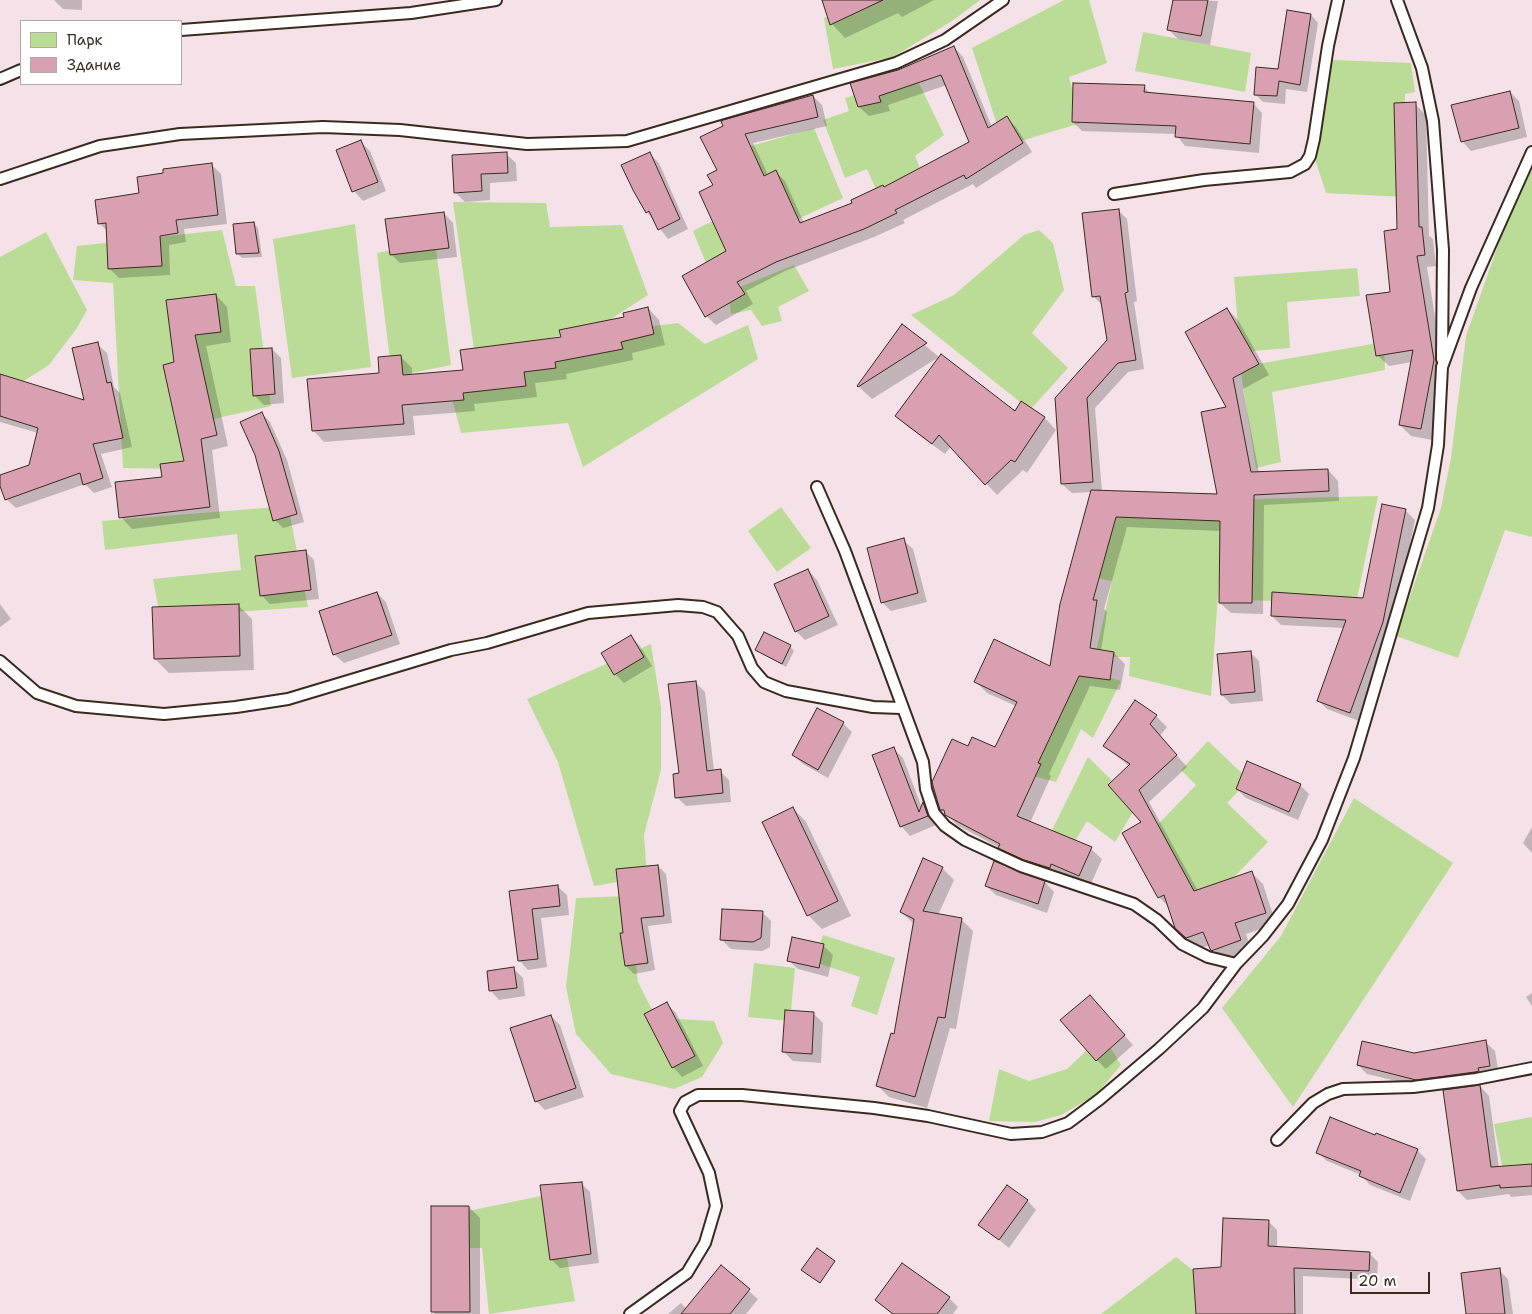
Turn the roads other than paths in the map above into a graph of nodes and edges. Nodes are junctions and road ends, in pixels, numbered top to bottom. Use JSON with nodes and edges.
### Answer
{"nodes":[{"id":1,"x":496,"y":0,"type":"edge"},
{"id":2,"x":1003,"y":0,"type":"edge"},
{"id":3,"x":1338,"y":0,"type":"edge"},
{"id":4,"x":1397,"y":0,"type":"edge"},
{"id":5,"x":182,"y":30,"type":"edge"},
{"id":6,"x":20,"y":70,"type":"edge"},
{"id":7,"x":0,"y":79,"type":"edge"},
{"id":8,"x":1532,"y":152,"type":"edge"},
{"id":9,"x":0,"y":179,"type":"edge"},
{"id":10,"x":1114,"y":194,"type":"dead end"},
{"id":11,"x":1442,"y":367,"type":"junction"},
{"id":12,"x":817,"y":487,"type":"dead end"},
{"id":13,"x":0,"y":661,"type":"edge"},
{"id":14,"x":901,"y":708,"type":"junction"},
{"id":15,"x":1236,"y":964,"type":"junction"},
{"id":16,"x":1532,"y":1068,"type":"edge"},
{"id":17,"x":1277,"y":1140,"type":"dead end"},
{"id":18,"x":630,"y":1314,"type":"edge"}],
"edges":[{"from":1,"to":5,"type":"lane"},
{"from":2,"to":9,"type":"lane"},
{"from":3,"to":10,"type":"lane"},
{"from":4,"to":11,"type":"lane"},
{"from":6,"to":7,"type":"lane"},
{"from":8,"to":11,"type":"lane"},
{"from":11,"to":15,"type":"lane"},
{"from":12,"to":14,"type":"lane"},
{"from":13,"to":14,"type":"lane"},
{"from":14,"to":15,"type":"lane"},
{"from":15,"to":18,"type":"lane"},
{"from":16,"to":17,"type":"lane"}]}
